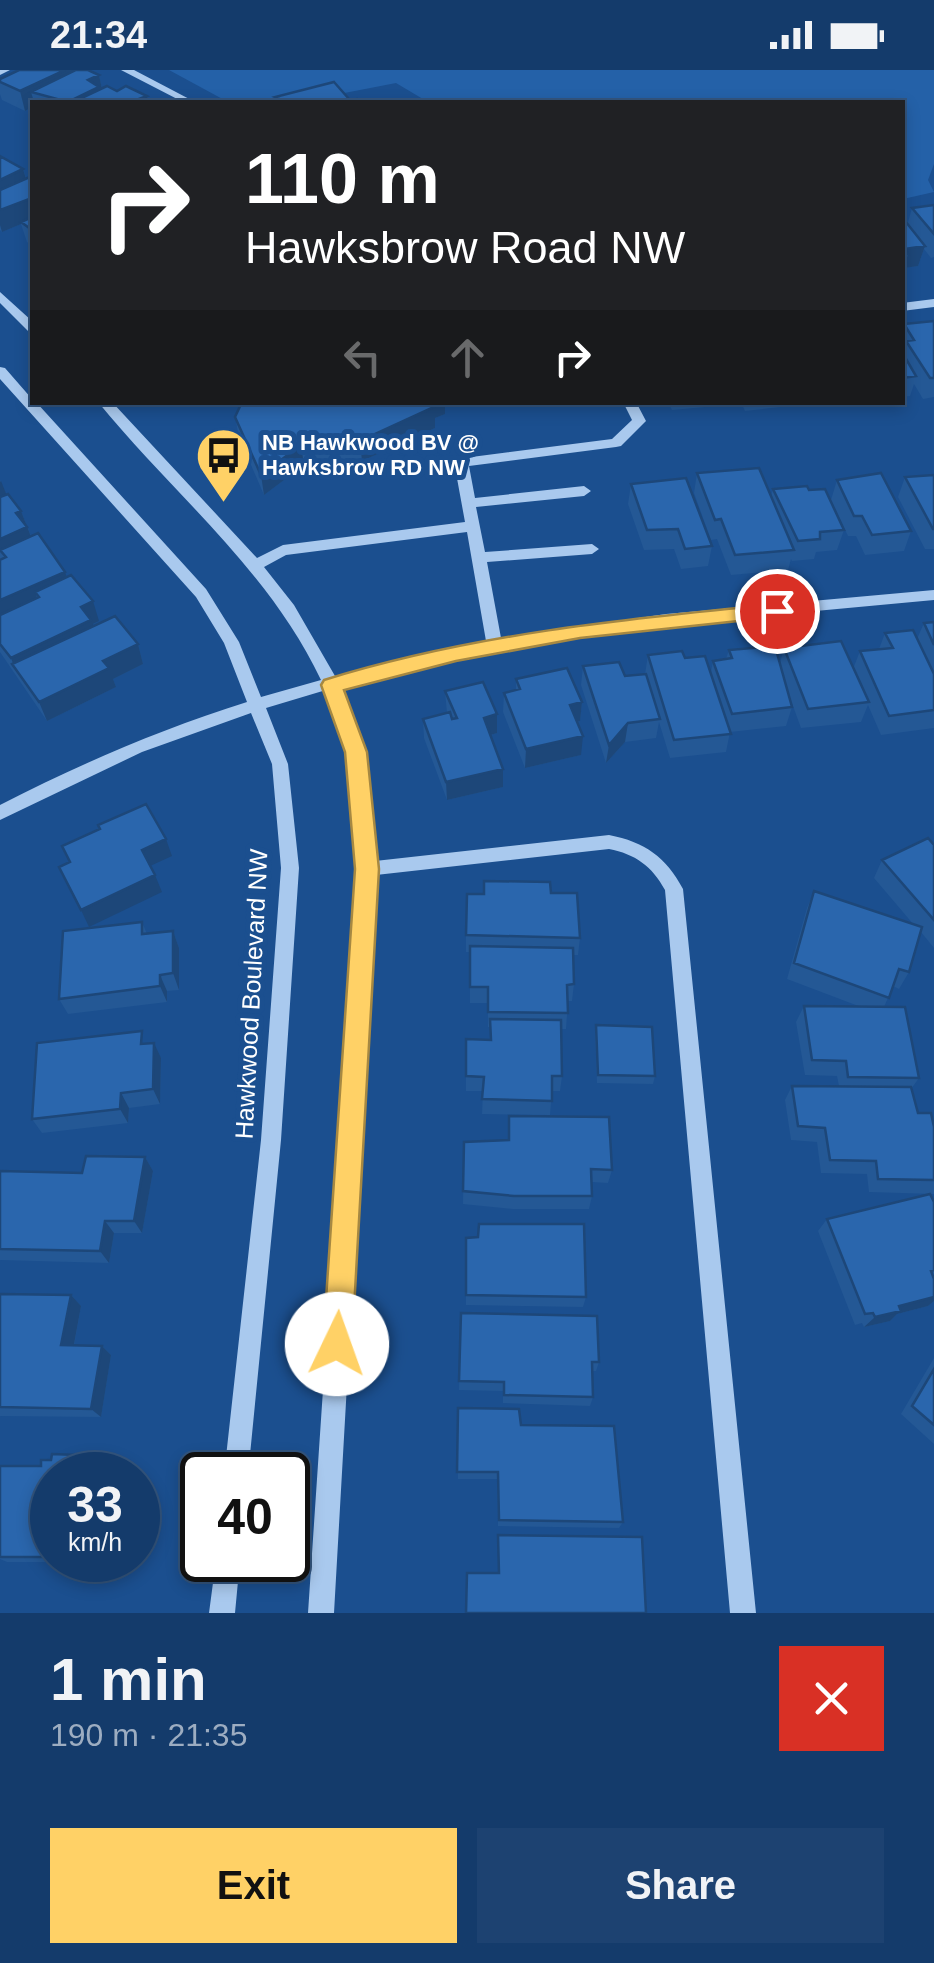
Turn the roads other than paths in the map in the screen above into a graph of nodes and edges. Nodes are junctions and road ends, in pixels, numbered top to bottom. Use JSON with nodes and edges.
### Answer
{"nodes":[{"id":1,"x":126,"y":70,"type":"edge"},
{"id":2,"x":186,"y":100,"type":"edge"},
{"id":3,"x":0,"y":296,"type":"edge"},
{"id":4,"x":934,"y":302,"type":"edge"},
{"id":5,"x":905,"y":307,"type":"edge"},
{"id":6,"x":30,"y":326,"type":"edge"},
{"id":7,"x":0,"y":371,"type":"edge"},
{"id":8,"x":107,"y":405,"type":"edge"},
{"id":9,"x":631,"y":405,"type":"edge"},
{"id":10,"x":584,"y":491,"type":"dead end"},
{"id":11,"x":470,"y":503,"type":"junction"},
{"id":12,"x":473,"y":526,"type":"junction"},
{"id":13,"x":592,"y":549,"type":"dead end"},
{"id":14,"x":477,"y":558,"type":"junction"},
{"id":15,"x":254,"y":566,"type":"junction"},
{"id":16,"x":934,"y":595,"type":"edge"},
{"id":17,"x":496,"y":646,"type":"junction"},
{"id":18,"x":332,"y":685,"type":"junction"},
{"id":19,"x":258,"y":705,"type":"junction"},
{"id":20,"x":0,"y":813,"type":"edge"},
{"id":21,"x":367,"y":869,"type":"junction"},
{"id":22,"x":238,"y":1452,"type":"edge"},
{"id":23,"x":226,"y":1582,"type":"edge"},
{"id":24,"x":222,"y":1613,"type":"edge"},
{"id":25,"x":321,"y":1613,"type":"edge"},
{"id":26,"x":743,"y":1613,"type":"edge"}],
"edges":[{"from":1,"to":2,"type":"street"},
{"from":3,"to":6,"type":"street"},
{"from":4,"to":5,"type":"street"},
{"from":7,"to":19,"type":"street","name":"Hawkwood Boulevard NW"},
{"from":8,"to":15,"type":"street"},
{"from":9,"to":11,"type":"street"},
{"from":10,"to":11,"type":"street"},
{"from":11,"to":12,"type":"street"},
{"from":12,"to":14,"type":"street"},
{"from":12,"to":15,"type":"street"},
{"from":13,"to":14,"type":"street"},
{"from":14,"to":17,"type":"street"},
{"from":15,"to":18,"type":"street"},
{"from":16,"to":17,"type":"street"},
{"from":17,"to":18,"type":"street"},
{"from":18,"to":19,"type":"street"},
{"from":18,"to":21,"type":"street"},
{"from":19,"to":20,"type":"street"},
{"from":19,"to":22,"type":"street","name":"Hawkwood Boulevard NW"},
{"from":21,"to":25,"type":"street"},
{"from":21,"to":26,"type":"street"},
{"from":23,"to":24,"type":"street"}]}
